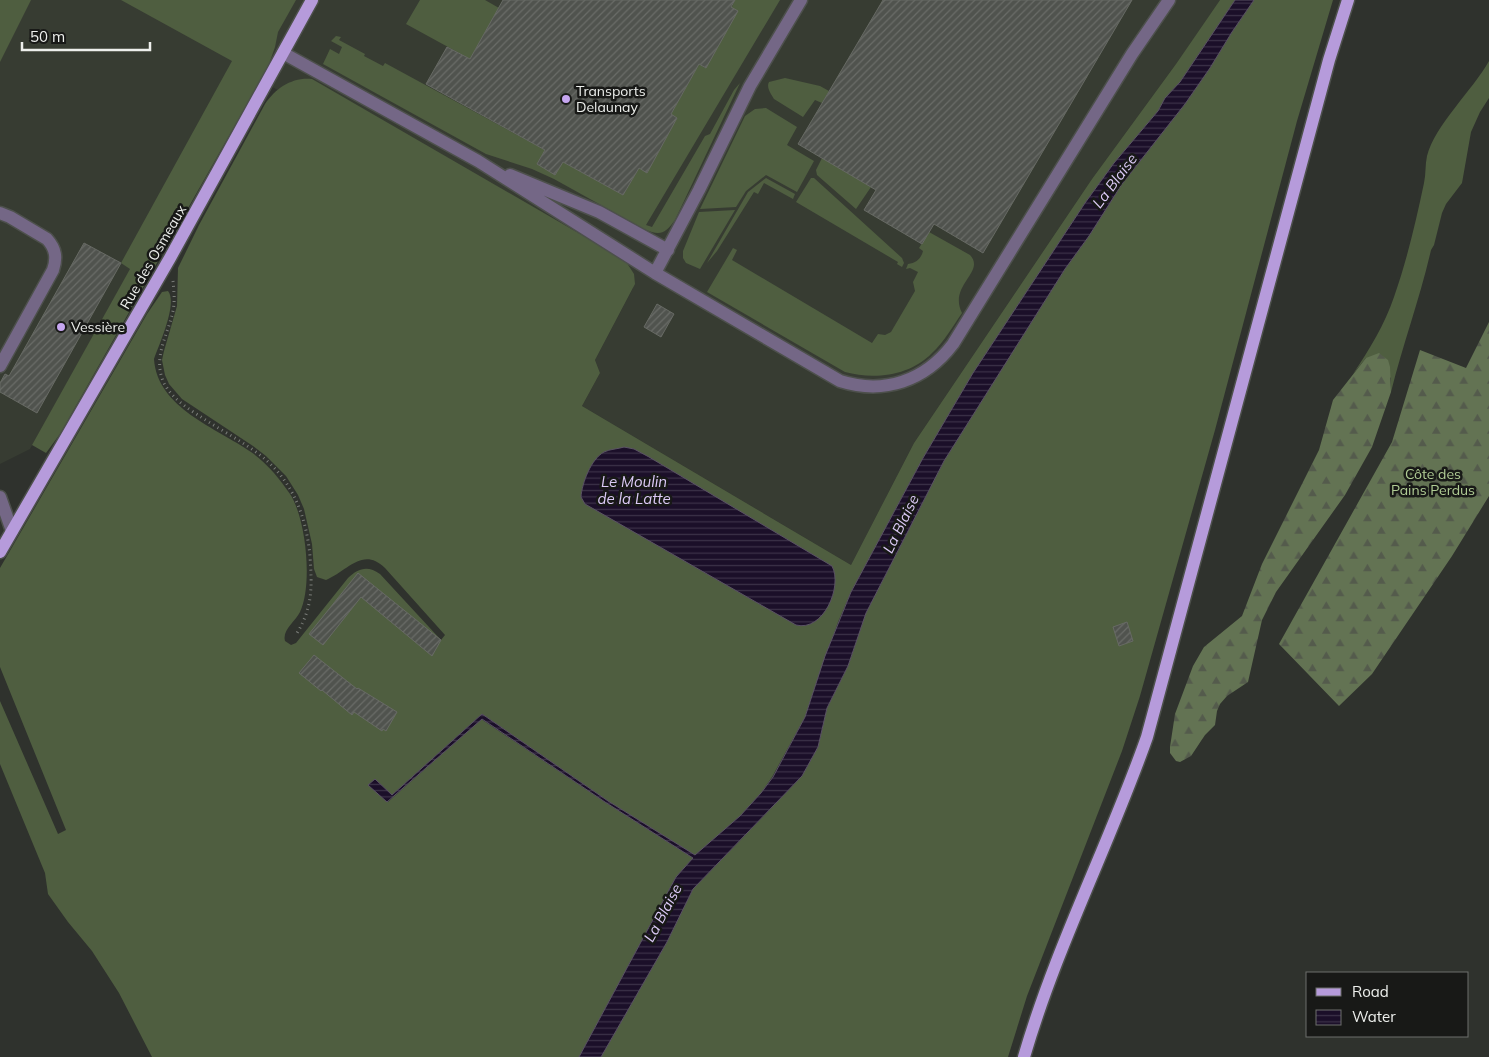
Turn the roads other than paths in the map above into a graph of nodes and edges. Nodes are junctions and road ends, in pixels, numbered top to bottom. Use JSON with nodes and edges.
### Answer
{"nodes":[{"id":1,"x":312,"y":0,"type":"edge"},
{"id":2,"x":801,"y":0,"type":"edge"},
{"id":3,"x":1168,"y":0,"type":"edge"},
{"id":4,"x":1348,"y":0,"type":"edge"},
{"id":5,"x":283,"y":53,"type":"junction"},
{"id":6,"x":478,"y":161,"type":"junction"},
{"id":7,"x":0,"y":213,"type":"edge"},
{"id":8,"x":668,"y":250,"type":"junction"},
{"id":9,"x":655,"y":273,"type":"junction"},
{"id":10,"x":0,"y":366,"type":"edge"},
{"id":11,"x":0,"y":497,"type":"edge"},
{"id":12,"x":12,"y":531,"type":"junction"},
{"id":13,"x":0,"y":552,"type":"edge"},
{"id":14,"x":1024,"y":1057,"type":"edge"}],
"edges":[{"from":1,"to":5,"type":"main road","name":"Rue des Osmeaux"},
{"from":2,"to":8,"type":"lane"},
{"from":3,"to":9,"type":"lane"},
{"from":4,"to":14,"type":"main road"},
{"from":5,"to":6,"type":"lane"},
{"from":5,"to":12,"type":"main road","name":"Rue des Osmeaux"},
{"from":6,"to":8,"type":"lane"},
{"from":6,"to":9,"type":"lane"},
{"from":7,"to":10,"type":"lane"},
{"from":8,"to":9,"type":"lane"},
{"from":11,"to":12,"type":"lane"},
{"from":12,"to":13,"type":"main road","name":"Rue des Osmeaux"}]}
